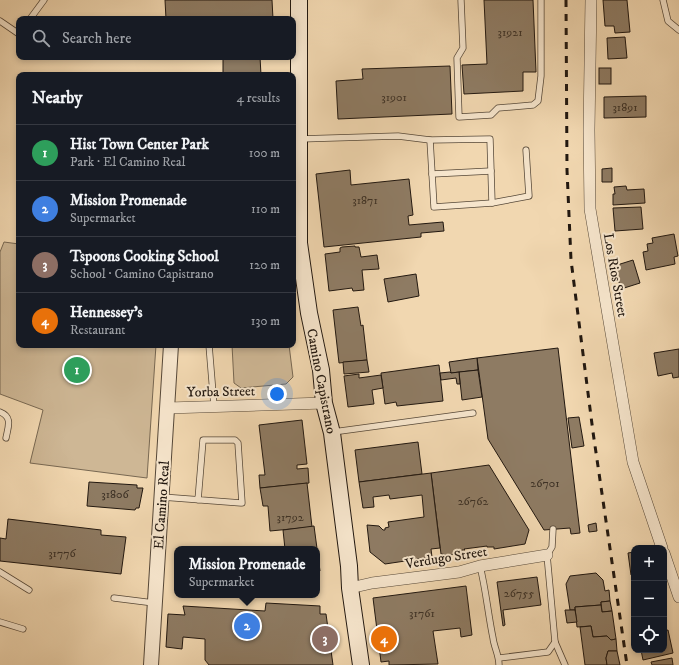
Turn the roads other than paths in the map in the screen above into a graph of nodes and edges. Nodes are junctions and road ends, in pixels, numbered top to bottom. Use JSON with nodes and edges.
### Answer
{"nodes":[{"id":1,"x":44,"y":0,"type":"edge"},
{"id":2,"x":298,"y":0,"type":"edge"},
{"id":3,"x":462,"y":0,"type":"edge"},
{"id":4,"x":541,"y":0,"type":"edge"},
{"id":5,"x":591,"y":0,"type":"edge"},
{"id":6,"x":663,"y":0,"type":"edge"},
{"id":7,"x":32,"y":16,"type":"edge"},
{"id":8,"x":0,"y":21,"type":"edge"},
{"id":9,"x":678,"y":29,"type":"edge"},
{"id":10,"x":16,"y":32,"type":"edge"},
{"id":11,"x":296,"y":118,"type":"edge"},
{"id":12,"x":299,"y":139,"type":"junction"},
{"id":13,"x":430,"y":140,"type":"junction"},
{"id":14,"x":526,"y":150,"type":"dead end"},
{"id":15,"x":491,"y":171,"type":"junction"},
{"id":16,"x":432,"y":174,"type":"junction"},
{"id":17,"x":492,"y":203,"type":"junction"},
{"id":18,"x":296,"y":243,"type":"edge"},
{"id":19,"x":171,"y":348,"type":"edge"},
{"id":20,"x":209,"y":348,"type":"edge"},
{"id":21,"x":324,"y":403,"type":"junction"},
{"id":22,"x":214,"y":406,"type":"junction"},
{"id":23,"x":168,"y":408,"type":"junction"},
{"id":24,"x":0,"y":412,"type":"edge"},
{"id":25,"x":473,"y":413,"type":"dead end"},
{"id":26,"x":332,"y":433,"type":"junction"},
{"id":27,"x":6,"y":438,"type":"dead end"},
{"id":28,"x":162,"y":497,"type":"junction"},
{"id":29,"x":198,"y":500,"type":"junction"},
{"id":30,"x":553,"y":529,"type":"dead end"},
{"id":31,"x":661,"y":545,"type":"edge"},
{"id":32,"x":547,"y":555,"type":"junction"},
{"id":33,"x":667,"y":562,"type":"edge"},
{"id":34,"x":480,"y":566,"type":"junction"},
{"id":35,"x":0,"y":572,"type":"edge"},
{"id":36,"x":350,"y":588,"type":"junction"},
{"id":37,"x":29,"y":590,"type":"dead end"},
{"id":38,"x":679,"y":597,"type":"edge"},
{"id":39,"x":114,"y":598,"type":"dead end"},
{"id":40,"x":154,"y":603,"type":"junction"},
{"id":41,"x":0,"y":622,"type":"edge"},
{"id":42,"x":23,"y":629,"type":"dead end"},
{"id":43,"x":555,"y":642,"type":"junction"},
{"id":44,"x":499,"y":658,"type":"junction"},
{"id":45,"x":151,"y":665,"type":"edge"},
{"id":46,"x":362,"y":665,"type":"edge"},
{"id":47,"x":499,"y":665,"type":"edge"},
{"id":48,"x":565,"y":665,"type":"edge"}],
"edges":[{"from":1,"to":7,"type":"lane"},
{"from":2,"to":11,"type":"main road","name":"Camino Capistrano"},
{"from":3,"to":4,"type":"lane"},
{"from":5,"to":31,"type":"street","name":"Los Rios Street"},
{"from":6,"to":9,"type":"lane"},
{"from":8,"to":10,"type":"lane"},
{"from":11,"to":12,"type":"main road","name":"Camino Capistrano"},
{"from":12,"to":13,"type":"lane"},
{"from":12,"to":18,"type":"main road","name":"Camino Capistrano"},
{"from":13,"to":15,"type":"lane"},
{"from":13,"to":16,"type":"lane"},
{"from":14,"to":17,"type":"lane"},
{"from":15,"to":16,"type":"lane"},
{"from":15,"to":17,"type":"lane"},
{"from":16,"to":17,"type":"lane"},
{"from":18,"to":21,"type":"main road","name":"Camino Capistrano"},
{"from":19,"to":23,"type":"street","name":"El Camino Real"},
{"from":20,"to":22,"type":"lane"},
{"from":21,"to":22,"type":"street","name":"Yorba Street"},
{"from":21,"to":26,"type":"main road","name":"Camino Capistrano"},
{"from":22,"to":23,"type":"street","name":"Yorba Street"},
{"from":23,"to":28,"type":"street","name":"El Camino Real"},
{"from":24,"to":27,"type":"lane"},
{"from":25,"to":26,"type":"lane"},
{"from":26,"to":36,"type":"main road","name":"Camino Capistrano"},
{"from":28,"to":29,"type":"lane"},
{"from":28,"to":40,"type":"street","name":"El Camino Real"},
{"from":29,"to":29,"type":"lane"},
{"from":30,"to":32,"type":"lane"},
{"from":32,"to":34,"type":"street","name":"Verdugo Street"},
{"from":32,"to":43,"type":"lane"},
{"from":33,"to":38,"type":"street"},
{"from":34,"to":36,"type":"street","name":"Verdugo Street"},
{"from":34,"to":44,"type":"lane"},
{"from":35,"to":37,"type":"lane"},
{"from":36,"to":46,"type":"main road","name":"Camino Capistrano"},
{"from":39,"to":40,"type":"lane"},
{"from":40,"to":45,"type":"street","name":"El Camino Real"},
{"from":41,"to":42,"type":"lane"},
{"from":43,"to":44,"type":"lane"},
{"from":43,"to":48,"type":"lane"},
{"from":44,"to":47,"type":"lane"}]}
